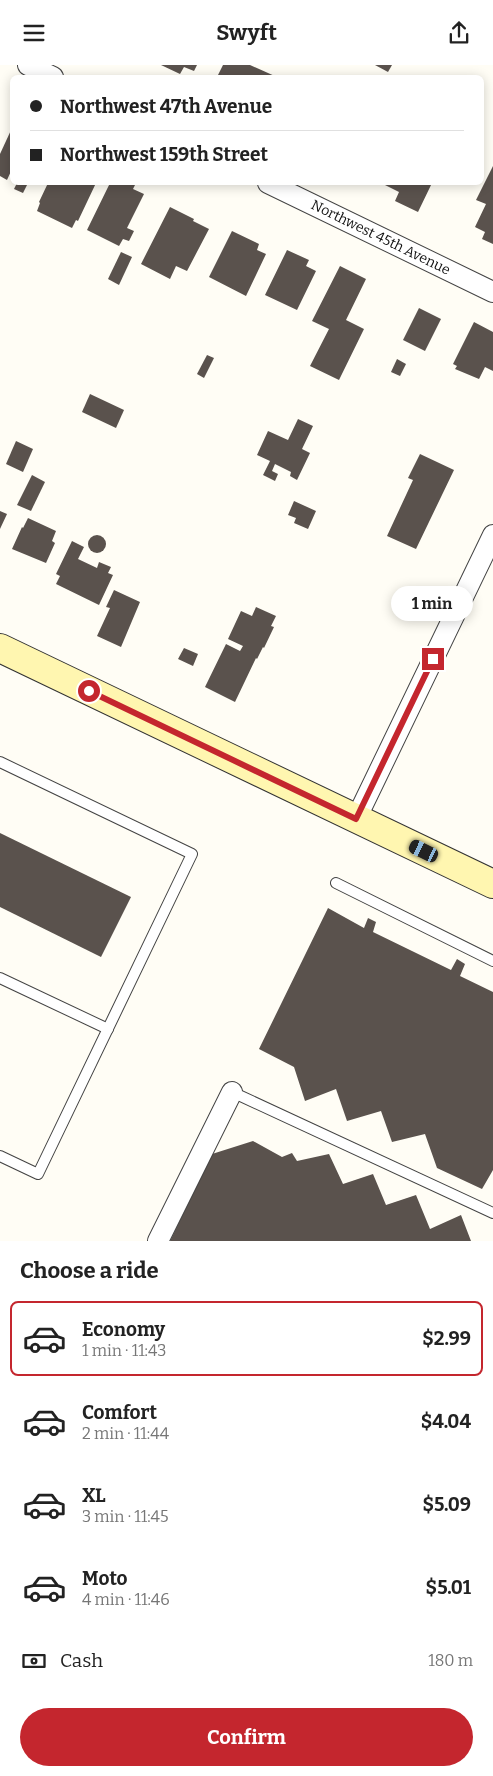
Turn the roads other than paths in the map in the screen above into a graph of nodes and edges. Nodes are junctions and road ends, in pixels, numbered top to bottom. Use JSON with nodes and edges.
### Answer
{"nodes":[{"id":1,"x":28,"y":65,"type":"edge"},
{"id":2,"x":49,"y":75,"type":"edge"},
{"id":3,"x":272,"y":185,"type":"edge"},
{"id":4,"x":493,"y":292,"type":"edge"},
{"id":5,"x":493,"y":535,"type":"edge"},
{"id":6,"x":0,"y":648,"type":"edge"},
{"id":7,"x":0,"y":762,"type":"edge"},
{"id":8,"x":356,"y":819,"type":"junction"},
{"id":9,"x":336,"y":883,"type":"dead end"},
{"id":10,"x":493,"y":884,"type":"edge"},
{"id":11,"x":493,"y":961,"type":"edge"},
{"id":12,"x":0,"y":978,"type":"edge"},
{"id":13,"x":108,"y":1029,"type":"junction"},
{"id":14,"x":232,"y":1092,"type":"joint"},
{"id":15,"x":0,"y":1156,"type":"edge"},
{"id":16,"x":493,"y":1213,"type":"edge"},
{"id":17,"x":158,"y":1241,"type":"edge"}],
"edges":[{"from":1,"to":2,"type":"street"},
{"from":3,"to":4,"type":"street","name":"Northwest 45th Avenue"},
{"from":5,"to":8,"type":"street"},
{"from":6,"to":8,"type":"street"},
{"from":7,"to":13,"type":"lane"},
{"from":8,"to":10,"type":"street"},
{"from":9,"to":11,"type":"lane"},
{"from":12,"to":13,"type":"lane"},
{"from":13,"to":15,"type":"lane"},
{"from":14,"to":16,"type":"lane"},
{"from":14,"to":17,"type":"street"}]}
